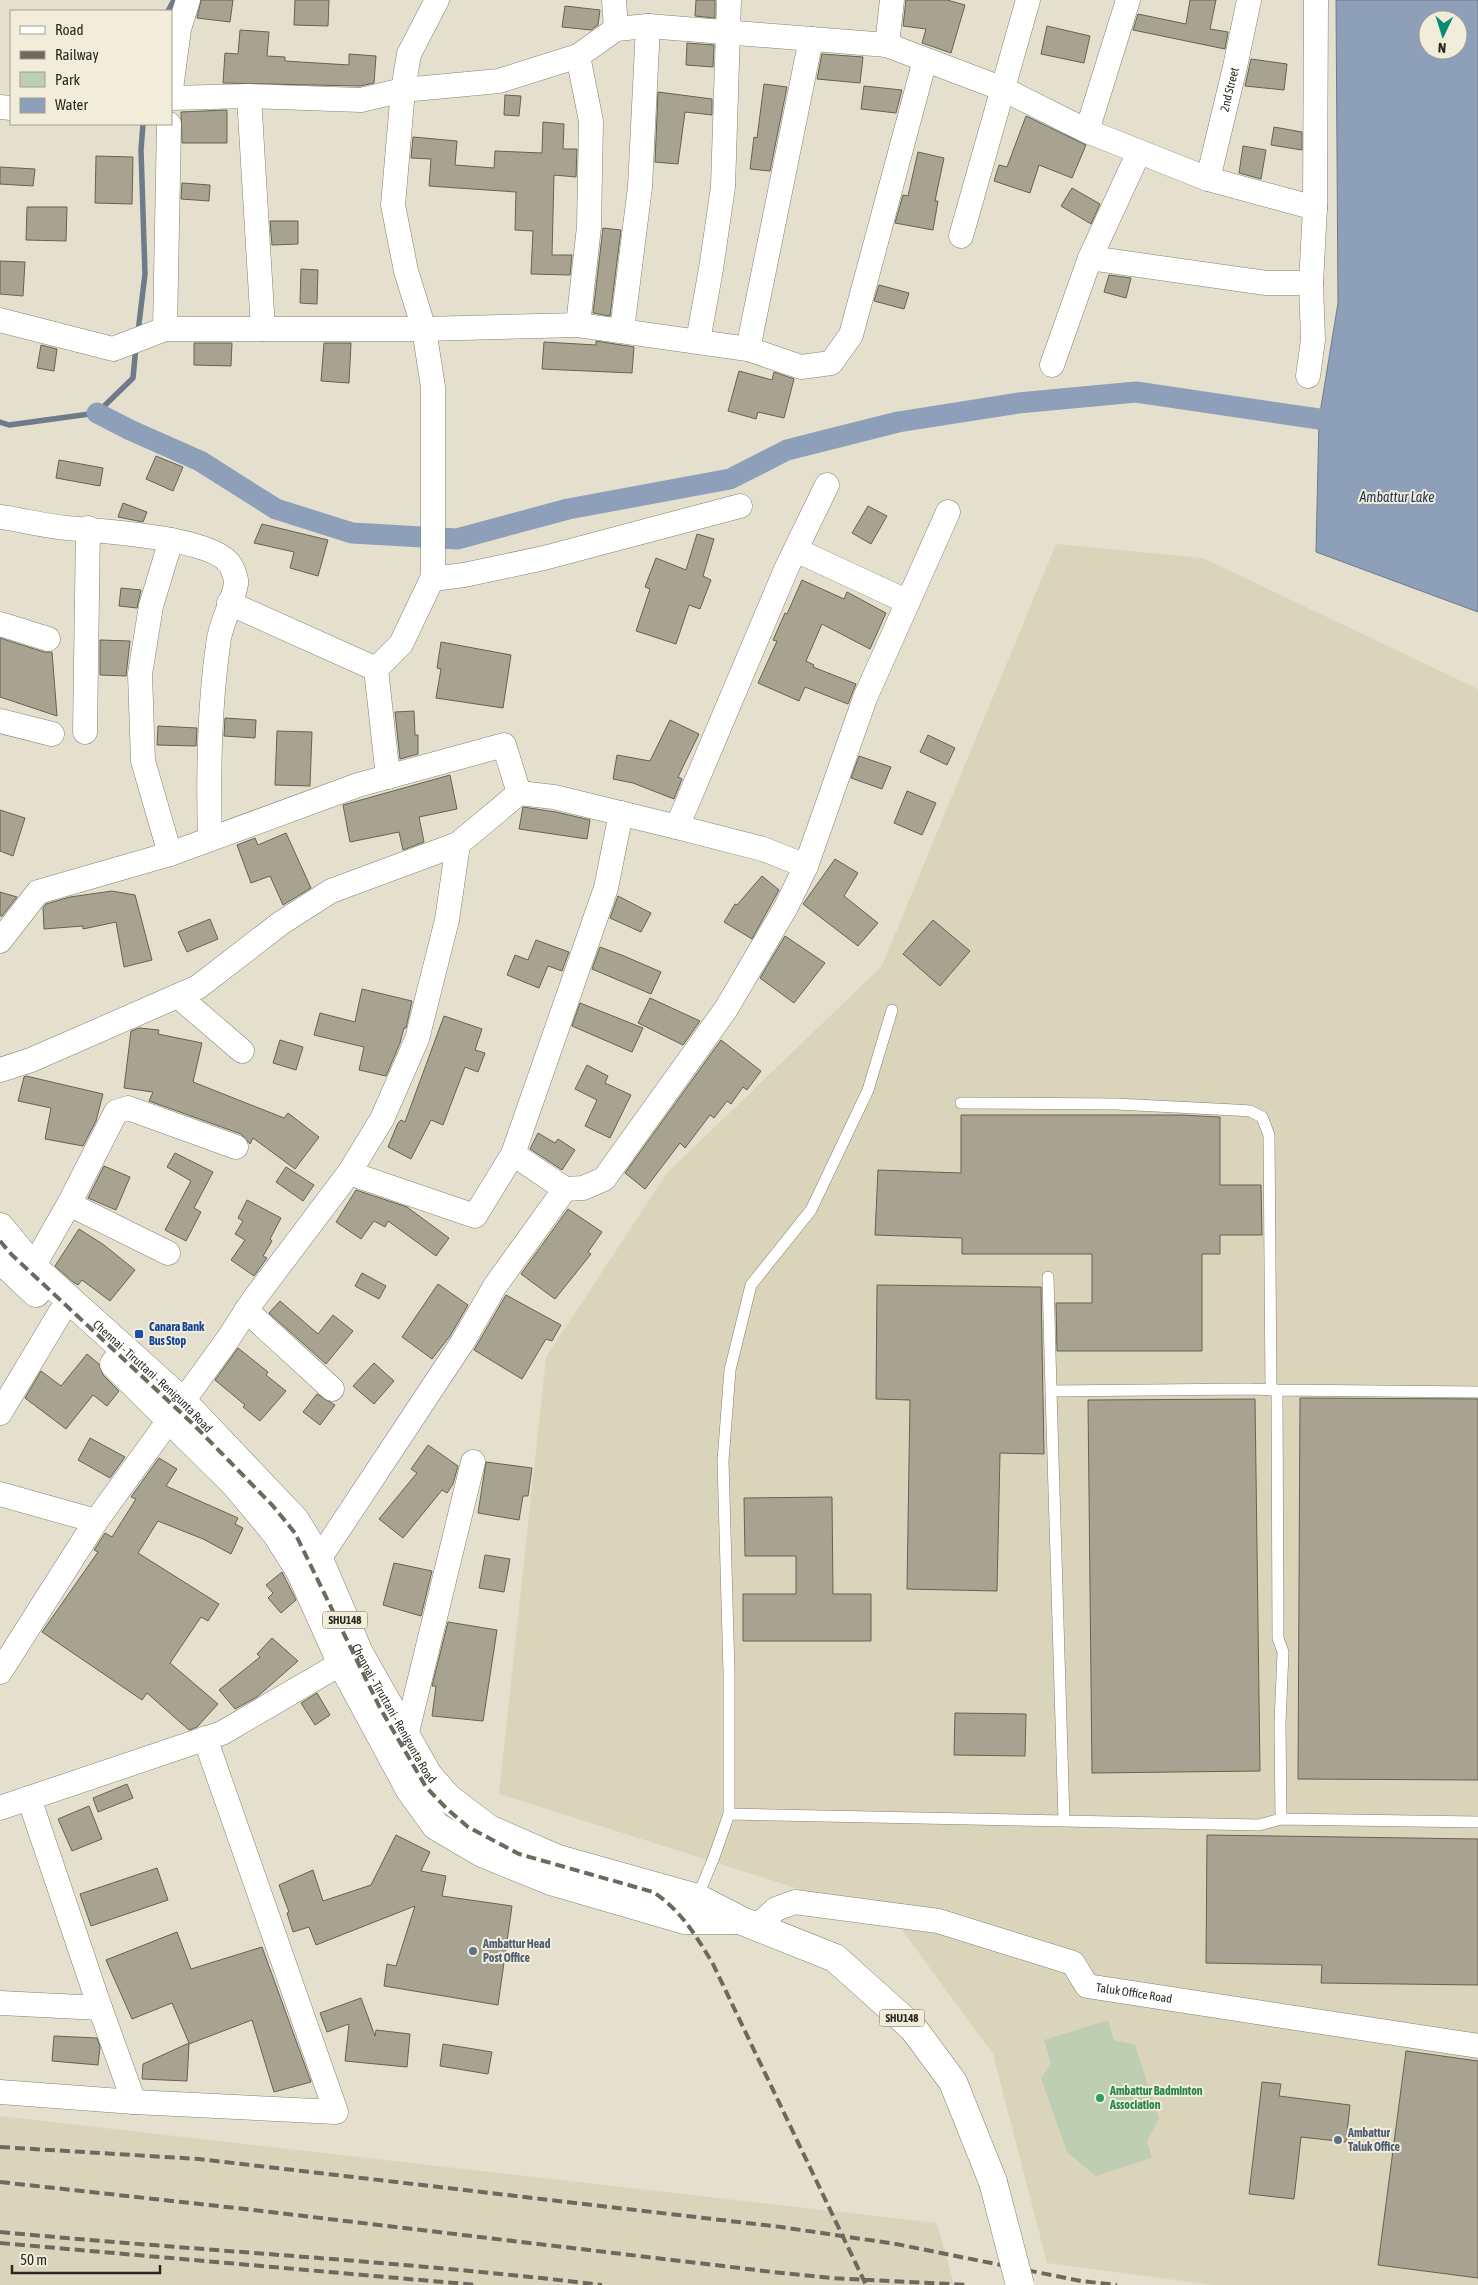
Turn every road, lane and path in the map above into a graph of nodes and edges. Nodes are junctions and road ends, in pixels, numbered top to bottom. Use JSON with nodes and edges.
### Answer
{"nodes":[{"id":1,"x":188,"y":0,"type":"edge"},
{"id":2,"x":437,"y":0,"type":"edge"},
{"id":3,"x":614,"y":0,"type":"edge"},
{"id":4,"x":729,"y":0,"type":"edge"},
{"id":5,"x":892,"y":0,"type":"edge"},
{"id":6,"x":1028,"y":0,"type":"edge"},
{"id":7,"x":1128,"y":0,"type":"edge"},
{"id":8,"x":1249,"y":0,"type":"edge"},
{"id":9,"x":1316,"y":0,"type":"edge"},
{"id":10,"x":648,"y":26,"type":"junction"},
{"id":11,"x":616,"y":29,"type":"junction"},
{"id":12,"x":729,"y":33,"type":"junction"},
{"id":13,"x":811,"y":39,"type":"junction"},
{"id":14,"x":887,"y":45,"type":"junction"},
{"id":15,"x":578,"y":56,"type":"junction"},
{"id":16,"x":925,"y":60,"type":"junction"},
{"id":17,"x":172,"y":82,"type":"edge"},
{"id":18,"x":1004,"y":89,"type":"junction"},
{"id":19,"x":403,"y":90,"type":"junction"},
{"id":20,"x":249,"y":96,"type":"junction"},
{"id":21,"x":172,"y":98,"type":"edge"},
{"id":22,"x":169,"y":125,"type":"edge"},
{"id":23,"x":1087,"y":131,"type":"junction"},
{"id":24,"x":1139,"y":152,"type":"junction"},
{"id":25,"x":1208,"y":179,"type":"junction"},
{"id":26,"x":1315,"y":208,"type":"junction"},
{"id":27,"x":961,"y":236,"type":"dead end"},
{"id":28,"x":1090,"y":258,"type":"junction"},
{"id":29,"x":1310,"y":283,"type":"junction"},
{"id":30,"x":0,"y":320,"type":"edge"},
{"id":31,"x":578,"y":325,"type":"junction"},
{"id":32,"x":263,"y":329,"type":"junction"},
{"id":33,"x":424,"y":329,"type":"junction"},
{"id":34,"x":165,"y":330,"type":"junction"},
{"id":35,"x":622,"y":330,"type":"junction"},
{"id":36,"x":698,"y":341,"type":"junction"},
{"id":37,"x":748,"y":349,"type":"junction"},
{"id":38,"x":1052,"y":365,"type":"dead end"},
{"id":39,"x":1308,"y":376,"type":"dead end"},
{"id":40,"x":827,"y":485,"type":"dead end"},
{"id":41,"x":740,"y":506,"type":"dead end"},
{"id":42,"x":948,"y":512,"type":"dead end"},
{"id":43,"x":0,"y":517,"type":"edge"},
{"id":44,"x":88,"y":528,"type":"junction"},
{"id":45,"x":171,"y":540,"type":"junction"},
{"id":46,"x":796,"y":550,"type":"junction"},
{"id":47,"x":433,"y":576,"type":"junction"},
{"id":48,"x":908,"y":602,"type":"junction"},
{"id":49,"x":229,"y":603,"type":"junction"},
{"id":50,"x":0,"y":624,"type":"edge"},
{"id":51,"x":48,"y":640,"type":"dead end"},
{"id":52,"x":376,"y":669,"type":"junction"},
{"id":53,"x":0,"y":721,"type":"edge"},
{"id":54,"x":85,"y":732,"type":"dead end"},
{"id":55,"x":52,"y":734,"type":"dead end"},
{"id":56,"x":388,"y":777,"type":"junction"},
{"id":57,"x":518,"y":794,"type":"junction"},
{"id":58,"x":621,"y":813,"type":"junction"},
{"id":59,"x":677,"y":826,"type":"junction"},
{"id":60,"x":210,"y":839,"type":"junction"},
{"id":61,"x":458,"y":844,"type":"junction"},
{"id":62,"x":170,"y":854,"type":"junction"},
{"id":63,"x":806,"y":866,"type":"junction"},
{"id":64,"x":0,"y":941,"type":"edge"},
{"id":65,"x":178,"y":996,"type":"junction"},
{"id":66,"x":892,"y":1010,"type":"dead end"},
{"id":67,"x":242,"y":1051,"type":"dead end"},
{"id":68,"x":0,"y":1070,"type":"edge"},
{"id":69,"x":961,"y":1103,"type":"dead end"},
{"id":70,"x":236,"y":1147,"type":"dead end"},
{"id":71,"x":513,"y":1154,"type":"junction"},
{"id":72,"x":349,"y":1173,"type":"junction"},
{"id":73,"x":565,"y":1189,"type":"junction"},
{"id":74,"x":69,"y":1204,"type":"junction"},
{"id":75,"x":0,"y":1227,"type":"edge"},
{"id":76,"x":168,"y":1253,"type":"dead end"},
{"id":77,"x":0,"y":1259,"type":"edge"},
{"id":78,"x":33,"y":1267,"type":"junction"},
{"id":79,"x":1048,"y":1277,"type":"dead end"},
{"id":80,"x":246,"y":1310,"type":"junction"},
{"id":81,"x":60,"y":1313,"type":"junction"},
{"id":82,"x":332,"y":1389,"type":"dead end"},
{"id":83,"x":1274,"y":1390,"type":"junction"},
{"id":84,"x":1051,"y":1391,"type":"junction"},
{"id":85,"x":1478,"y":1392,"type":"edge"},
{"id":86,"x":176,"y":1410,"type":"junction"},
{"id":87,"x":0,"y":1413,"type":"edge"},
{"id":88,"x":473,"y":1462,"type":"dead end"},
{"id":89,"x":0,"y":1494,"type":"edge"},
{"id":90,"x":96,"y":1521,"type":"junction"},
{"id":91,"x":319,"y":1559,"type":"junction"},
{"id":92,"x":350,"y":1657,"type":"junction"},
{"id":93,"x":0,"y":1672,"type":"edge"},
{"id":94,"x":406,"y":1736,"type":"junction"},
{"id":95,"x":205,"y":1738,"type":"junction"},
{"id":96,"x":29,"y":1798,"type":"junction"},
{"id":97,"x":0,"y":1808,"type":"edge"},
{"id":98,"x":728,"y":1814,"type":"junction"},
{"id":99,"x":1064,"y":1820,"type":"junction"},
{"id":100,"x":1281,"y":1820,"type":"junction"},
{"id":101,"x":1478,"y":1822,"type":"edge"},
{"id":102,"x":697,"y":1898,"type":"junction"},
{"id":103,"x":749,"y":1924,"type":"junction"},
{"id":104,"x":0,"y":2003,"type":"edge"},
{"id":105,"x":100,"y":2008,"type":"junction"},
{"id":106,"x":1478,"y":2046,"type":"edge"},
{"id":107,"x":0,"y":2092,"type":"edge"},
{"id":108,"x":134,"y":2102,"type":"junction"},
{"id":109,"x":1020,"y":2285,"type":"edge"}],
"edges":[{"from":1,"to":17,"type":"street"},
{"from":2,"to":19,"type":"street"},
{"from":3,"to":11,"type":"street"},
{"from":4,"to":12,"type":"street"},
{"from":5,"to":14,"type":"street"},
{"from":6,"to":18,"type":"street"},
{"from":7,"to":23,"type":"street"},
{"from":8,"to":25,"type":"street","name":"2nd Street"},
{"from":9,"to":26,"type":"street"},
{"from":10,"to":11,"type":"street"},
{"from":10,"to":12,"type":"street"},
{"from":10,"to":35,"type":"street"},
{"from":11,"to":15,"type":"street"},
{"from":12,"to":13,"type":"street"},
{"from":12,"to":36,"type":"street"},
{"from":13,"to":14,"type":"street"},
{"from":13,"to":37,"type":"street"},
{"from":14,"to":16,"type":"street"},
{"from":15,"to":19,"type":"street"},
{"from":15,"to":31,"type":"street"},
{"from":16,"to":18,"type":"street"},
{"from":16,"to":37,"type":"street"},
{"from":18,"to":23,"type":"street"},
{"from":18,"to":27,"type":"street"},
{"from":19,"to":20,"type":"street"},
{"from":19,"to":33,"type":"street"},
{"from":20,"to":21,"type":"street"},
{"from":20,"to":32,"type":"street"},
{"from":22,"to":34,"type":"street"},
{"from":23,"to":24,"type":"street"},
{"from":24,"to":25,"type":"street"},
{"from":24,"to":28,"type":"street"},
{"from":25,"to":26,"type":"street"},
{"from":26,"to":29,"type":"street"},
{"from":28,"to":29,"type":"street"},
{"from":28,"to":38,"type":"street"},
{"from":29,"to":39,"type":"street"},
{"from":30,"to":34,"type":"street"},
{"from":31,"to":33,"type":"street"},
{"from":31,"to":35,"type":"street"},
{"from":32,"to":33,"type":"street"},
{"from":32,"to":34,"type":"street"},
{"from":33,"to":47,"type":"street"},
{"from":35,"to":36,"type":"street"},
{"from":36,"to":37,"type":"street"},
{"from":40,"to":46,"type":"street"},
{"from":41,"to":47,"type":"street"},
{"from":42,"to":48,"type":"street"},
{"from":43,"to":44,"type":"street"},
{"from":44,"to":45,"type":"street"},
{"from":44,"to":54,"type":"street"},
{"from":45,"to":49,"type":"street"},
{"from":45,"to":62,"type":"street"},
{"from":46,"to":48,"type":"street"},
{"from":46,"to":59,"type":"street"},
{"from":47,"to":52,"type":"street"},
{"from":48,"to":63,"type":"street"},
{"from":49,"to":52,"type":"street"},
{"from":49,"to":60,"type":"street"},
{"from":50,"to":51,"type":"street"},
{"from":52,"to":56,"type":"street"},
{"from":53,"to":55,"type":"street"},
{"from":56,"to":57,"type":"street"},
{"from":56,"to":60,"type":"street"},
{"from":57,"to":58,"type":"street"},
{"from":57,"to":61,"type":"street"},
{"from":58,"to":59,"type":"street"},
{"from":58,"to":71,"type":"street"},
{"from":59,"to":63,"type":"street"},
{"from":60,"to":62,"type":"street"},
{"from":61,"to":65,"type":"street"},
{"from":61,"to":72,"type":"street"},
{"from":62,"to":64,"type":"street"},
{"from":63,"to":73,"type":"street"},
{"from":65,"to":67,"type":"street"},
{"from":65,"to":68,"type":"street"},
{"from":66,"to":98,"type":"lane"},
{"from":69,"to":83,"type":"lane"},
{"from":70,"to":74,"type":"street"},
{"from":71,"to":72,"type":"street"},
{"from":71,"to":73,"type":"street"},
{"from":72,"to":80,"type":"street"},
{"from":73,"to":91,"type":"street"},
{"from":74,"to":76,"type":"street"},
{"from":74,"to":78,"type":"street"},
{"from":75,"to":78,"type":"highway","name":"Chennai - Tiruttani - Renigunta Road","number":"SHU148"},
{"from":77,"to":81,"type":"highway","name":"Chennai - Tiruttani - Renigunta Road","number":"SHU148"},
{"from":78,"to":86,"type":"highway","name":"Chennai - Tiruttani - Renigunta Road","number":"SHU148"},
{"from":79,"to":84,"type":"lane"},
{"from":80,"to":82,"type":"street"},
{"from":80,"to":86,"type":"street"},
{"from":81,"to":86,"type":"highway","name":"Chennai - Tiruttani - Renigunta Road","number":"SHU148"},
{"from":81,"to":87,"type":"street"},
{"from":83,"to":84,"type":"lane"},
{"from":83,"to":85,"type":"lane"},
{"from":83,"to":100,"type":"lane"},
{"from":84,"to":99,"type":"lane"},
{"from":86,"to":90,"type":"street"},
{"from":86,"to":91,"type":"highway","name":"Chennai - Tiruttani - Renigunta Road","number":"SHU148"},
{"from":86,"to":92,"type":"highway","name":"Chennai - Tiruttani - Renigunta Road","number":"SHU148"},
{"from":88,"to":94,"type":"street"},
{"from":89,"to":90,"type":"street"},
{"from":90,"to":93,"type":"street"},
{"from":91,"to":92,"type":"highway","name":"Chennai - Tiruttani - Renigunta Road","number":"SHU148"},
{"from":92,"to":94,"type":"highway","name":"Chennai - Tiruttani - Renigunta Road","number":"SHU148"},
{"from":92,"to":95,"type":"street"},
{"from":92,"to":103,"type":"highway","name":"Chennai - Tiruttani - Renigunta Road","number":"SHU148"},
{"from":94,"to":102,"type":"highway","name":"Chennai - Tiruttani - Renigunta Road","number":"SHU148"},
{"from":95,"to":96,"type":"street"},
{"from":95,"to":108,"type":"street"},
{"from":96,"to":97,"type":"street"},
{"from":96,"to":105,"type":"street"},
{"from":98,"to":99,"type":"lane"},
{"from":98,"to":102,"type":"lane"},
{"from":99,"to":100,"type":"lane"},
{"from":100,"to":101,"type":"lane"},
{"from":102,"to":103,"type":"highway","name":"Chennai - Tiruttani - Renigunta Road","number":"SHU148"},
{"from":103,"to":106,"type":"street","name":"Taluk Office Road"},
{"from":103,"to":109,"type":"highway","name":"Chennai - Tiruttani - Renigunta Road","number":"SHU148","bridge":true},
{"from":104,"to":105,"type":"street"},
{"from":105,"to":108,"type":"street"},
{"from":107,"to":108,"type":"street"}]}
